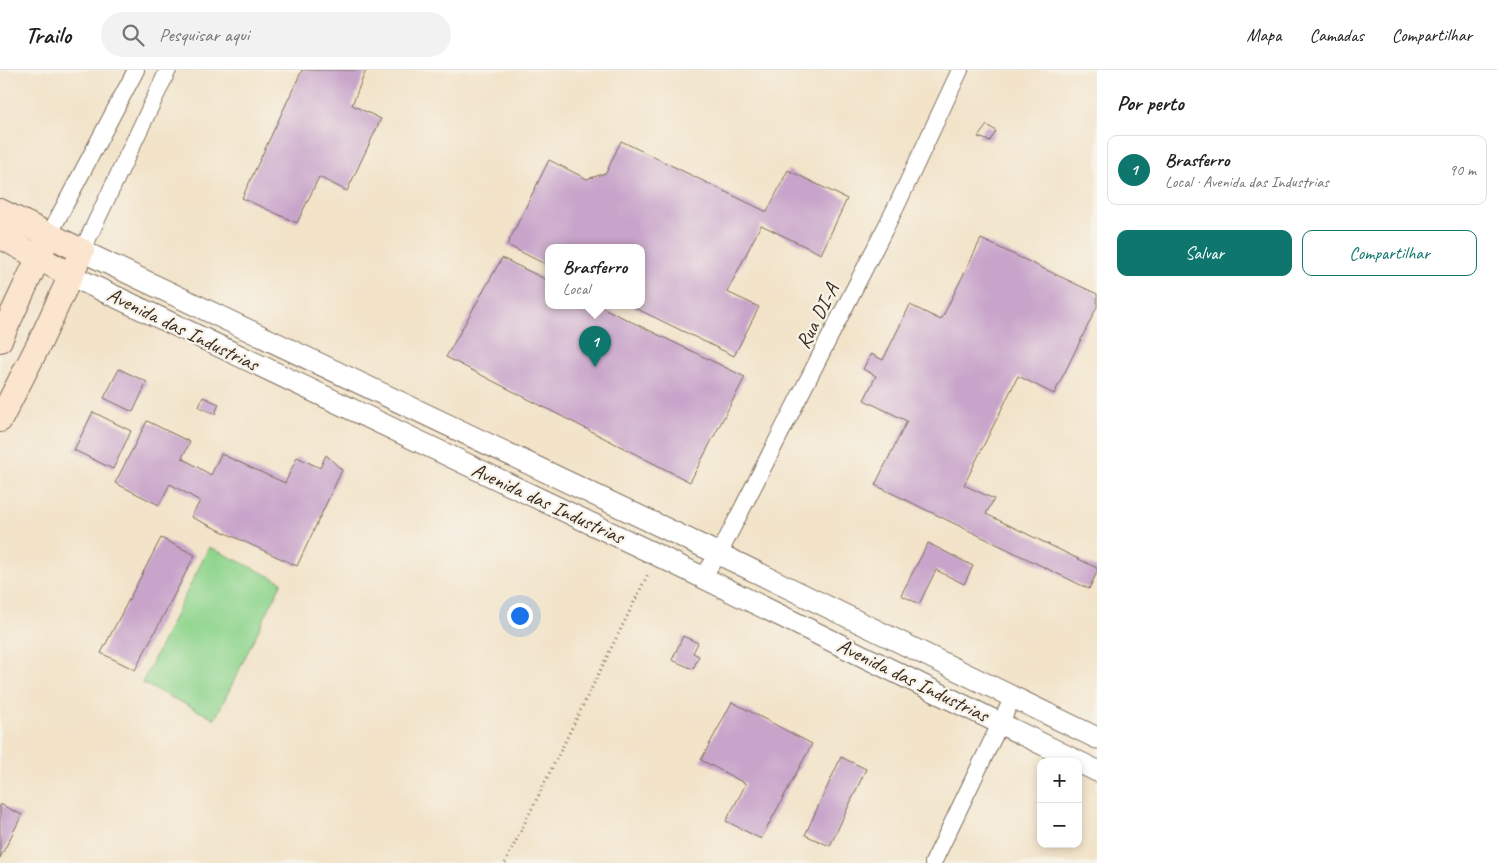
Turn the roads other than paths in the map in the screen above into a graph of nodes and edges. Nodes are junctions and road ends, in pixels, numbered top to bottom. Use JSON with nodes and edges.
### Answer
{"nodes":[{"id":1,"x":136,"y":70,"type":"edge"},
{"id":2,"x":168,"y":70,"type":"edge"},
{"id":3,"x":960,"y":70,"type":"edge"},
{"id":4,"x":0,"y":211,"type":"edge"},
{"id":5,"x":49,"y":235,"type":"junction"},
{"id":6,"x":0,"y":236,"type":"edge"},
{"id":7,"x":82,"y":251,"type":"junction"},
{"id":8,"x":39,"y":258,"type":"junction"},
{"id":9,"x":70,"y":275,"type":"junction"},
{"id":10,"x":0,"y":340,"type":"edge"},
{"id":11,"x":406,"y":405,"type":"junction"},
{"id":12,"x":0,"y":420,"type":"edge"},
{"id":13,"x":390,"y":428,"type":"junction"},
{"id":14,"x":719,"y":554,"type":"junction"},
{"id":15,"x":702,"y":577,"type":"junction"},
{"id":16,"x":1013,"y":697,"type":"junction"},
{"id":17,"x":1000,"y":722,"type":"junction"},
{"id":18,"x":1097,"y":738,"type":"edge"},
{"id":19,"x":1097,"y":771,"type":"edge"},
{"id":20,"x":933,"y":863,"type":"edge"}],
"edges":[{"from":1,"to":5,"type":"street"},
{"from":2,"to":7,"type":"street"},
{"from":3,"to":14,"type":"street","name":"Rua DI-A"},
{"from":4,"to":5,"type":"main road","name":"Avenida das Industrias"},
{"from":5,"to":7,"type":"main road","name":"Avenida das Industrias"},
{"from":5,"to":8,"type":"main road"},
{"from":6,"to":8,"type":"main road","name":"Avenida das Industrias"},
{"from":7,"to":9,"type":"main road"},
{"from":7,"to":11,"type":"street","name":"Avenida das Industrias"},
{"from":8,"to":9,"type":"main road","name":"Avenida das Industrias"},
{"from":8,"to":10,"type":"main road"},
{"from":9,"to":12,"type":"main road"},
{"from":9,"to":13,"type":"street","name":"Avenida das Industrias"},
{"from":11,"to":13,"type":"street"},
{"from":11,"to":14,"type":"street","name":"Avenida das Industrias"},
{"from":13,"to":15,"type":"street","name":"Avenida das Industrias"},
{"from":14,"to":15,"type":"street","name":"Rua DI-A"},
{"from":14,"to":16,"type":"street","name":"Avenida das Industrias"},
{"from":15,"to":17,"type":"street","name":"Avenida das Industrias"},
{"from":16,"to":17,"type":"street"},
{"from":16,"to":18,"type":"street","name":"Avenida das Industrias"},
{"from":17,"to":19,"type":"street","name":"Avenida das Industrias"},
{"from":17,"to":20,"type":"street"}]}
